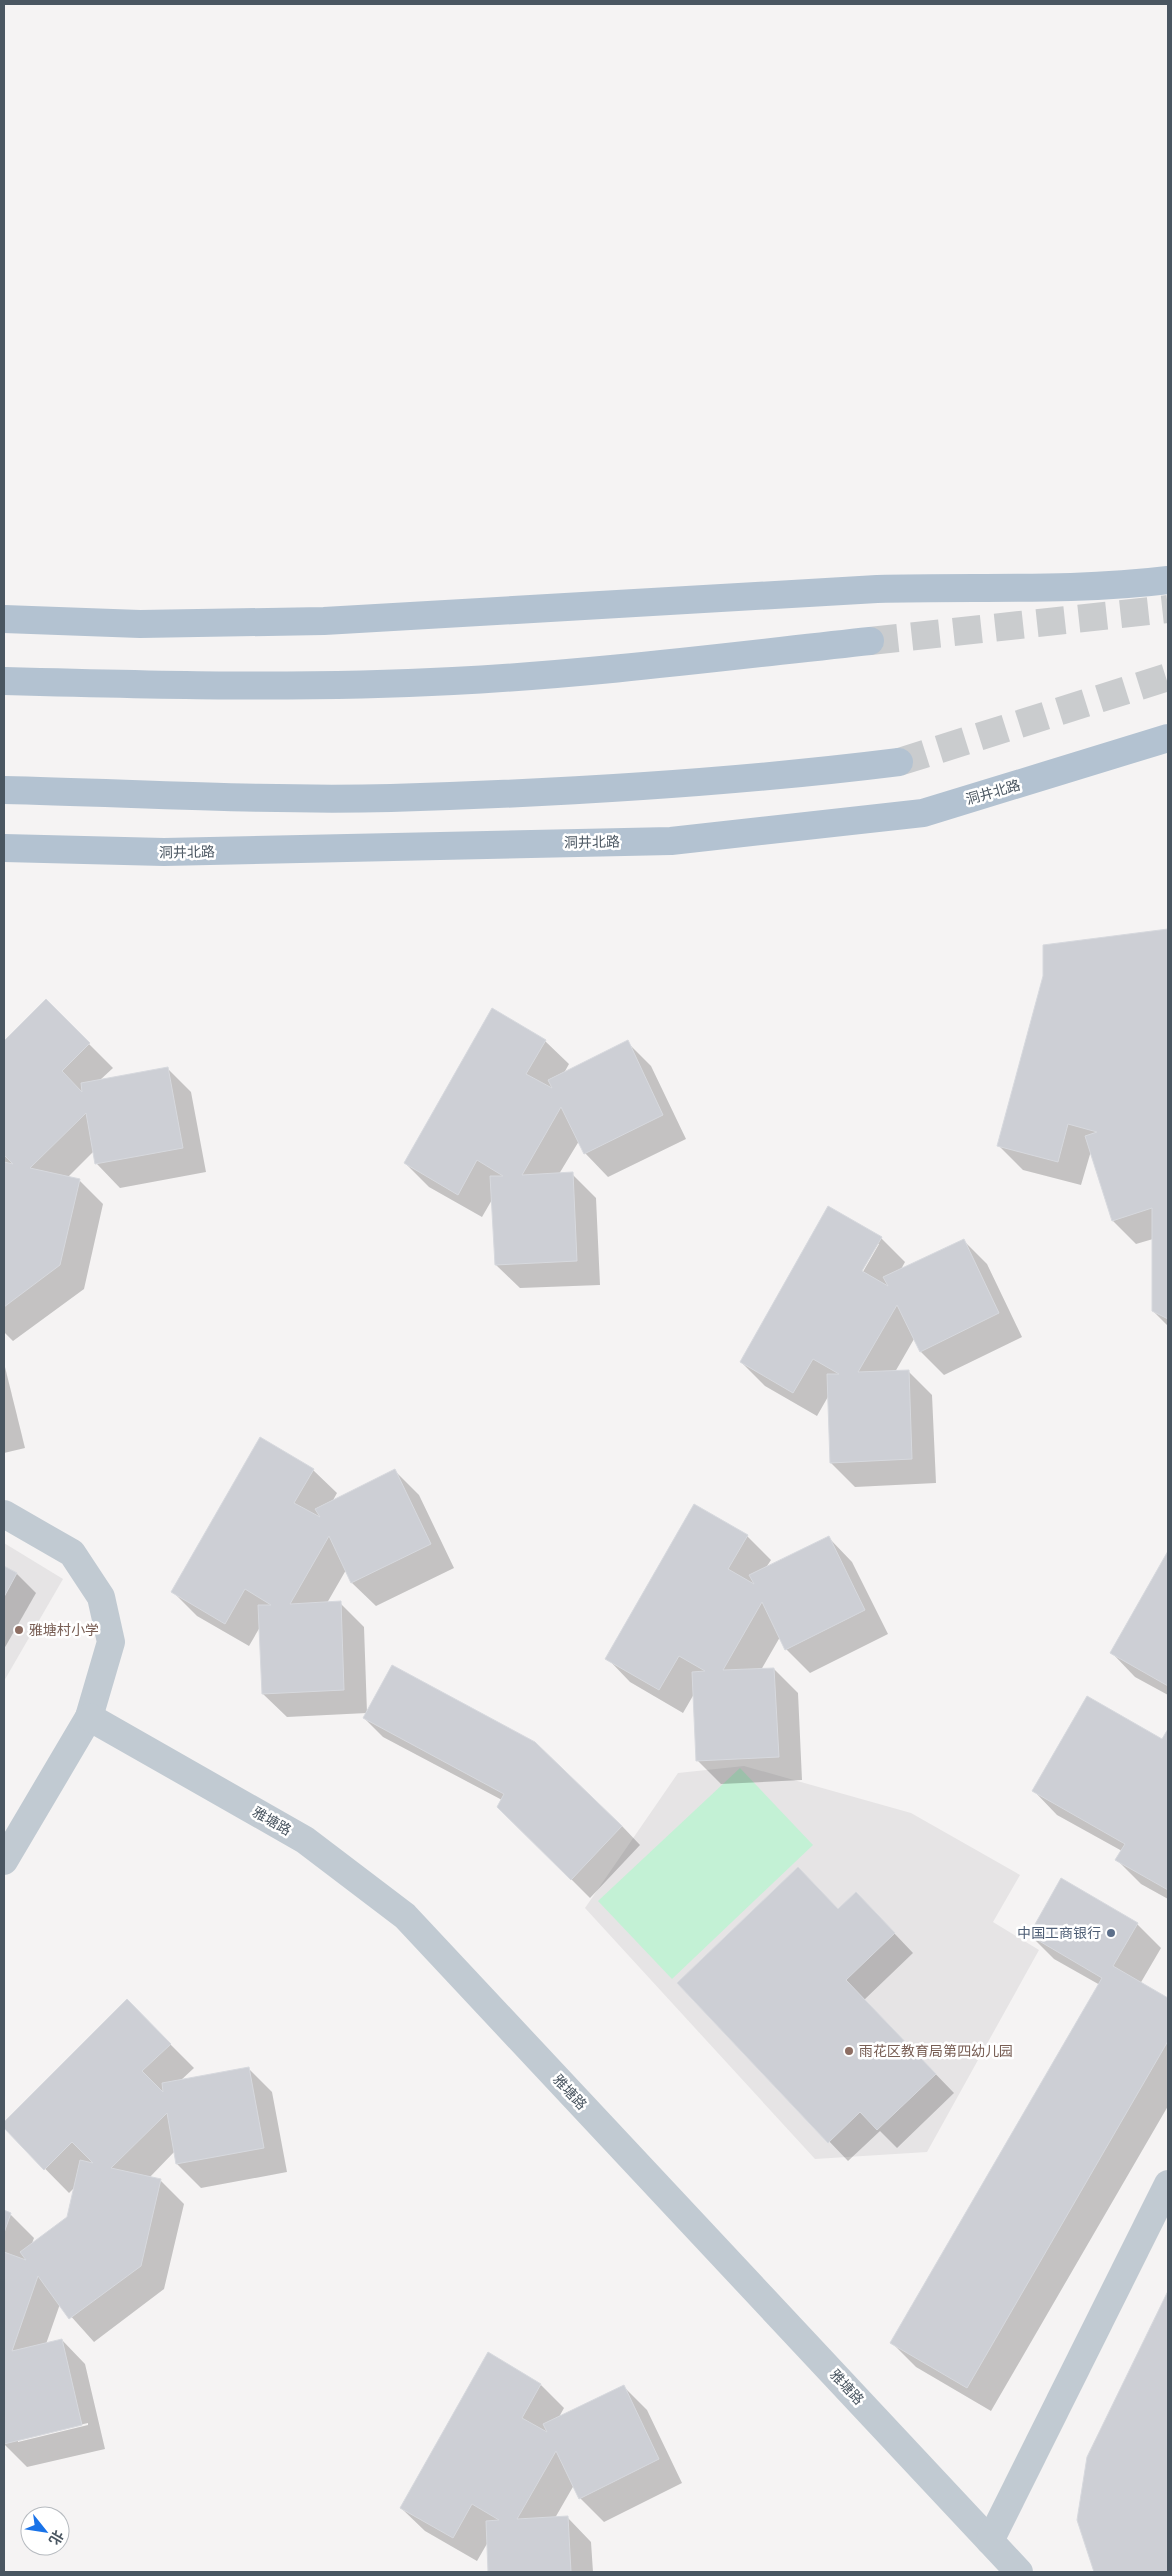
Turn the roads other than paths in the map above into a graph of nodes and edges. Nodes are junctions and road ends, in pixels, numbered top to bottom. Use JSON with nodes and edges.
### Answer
{"nodes":[{"id":1,"x":1168,"y":580,"type":"edge"},
{"id":2,"x":4,"y":619,"type":"edge"},
{"id":3,"x":870,"y":641,"type":"tunnel mouth"},
{"id":4,"x":4,"y":681,"type":"edge"},
{"id":5,"x":1168,"y":738,"type":"edge"},
{"id":6,"x":899,"y":762,"type":"tunnel mouth"},
{"id":7,"x":4,"y":790,"type":"edge"},
{"id":8,"x":4,"y":848,"type":"edge"},
{"id":9,"x":4,"y":1514,"type":"edge"},
{"id":10,"x":89,"y":1717,"type":"junction"},
{"id":11,"x":4,"y":1861,"type":"edge"},
{"id":12,"x":1168,"y":2184,"type":"edge"},
{"id":13,"x":990,"y":2541,"type":"junction"},
{"id":14,"x":1019,"y":2572,"type":"edge"}],
"edges":[{"from":1,"to":2,"type":"main road"},
{"from":3,"to":4,"type":"main road"},
{"from":5,"to":8,"type":"main road","name":"洞井北路"},
{"from":6,"to":7,"type":"main road"},
{"from":9,"to":10,"type":"street"},
{"from":10,"to":11,"type":"street"},
{"from":10,"to":13,"type":"street","name":"雅塘路"},
{"from":12,"to":13,"type":"street"},
{"from":13,"to":14,"type":"street","name":"雅塘路"}]}
